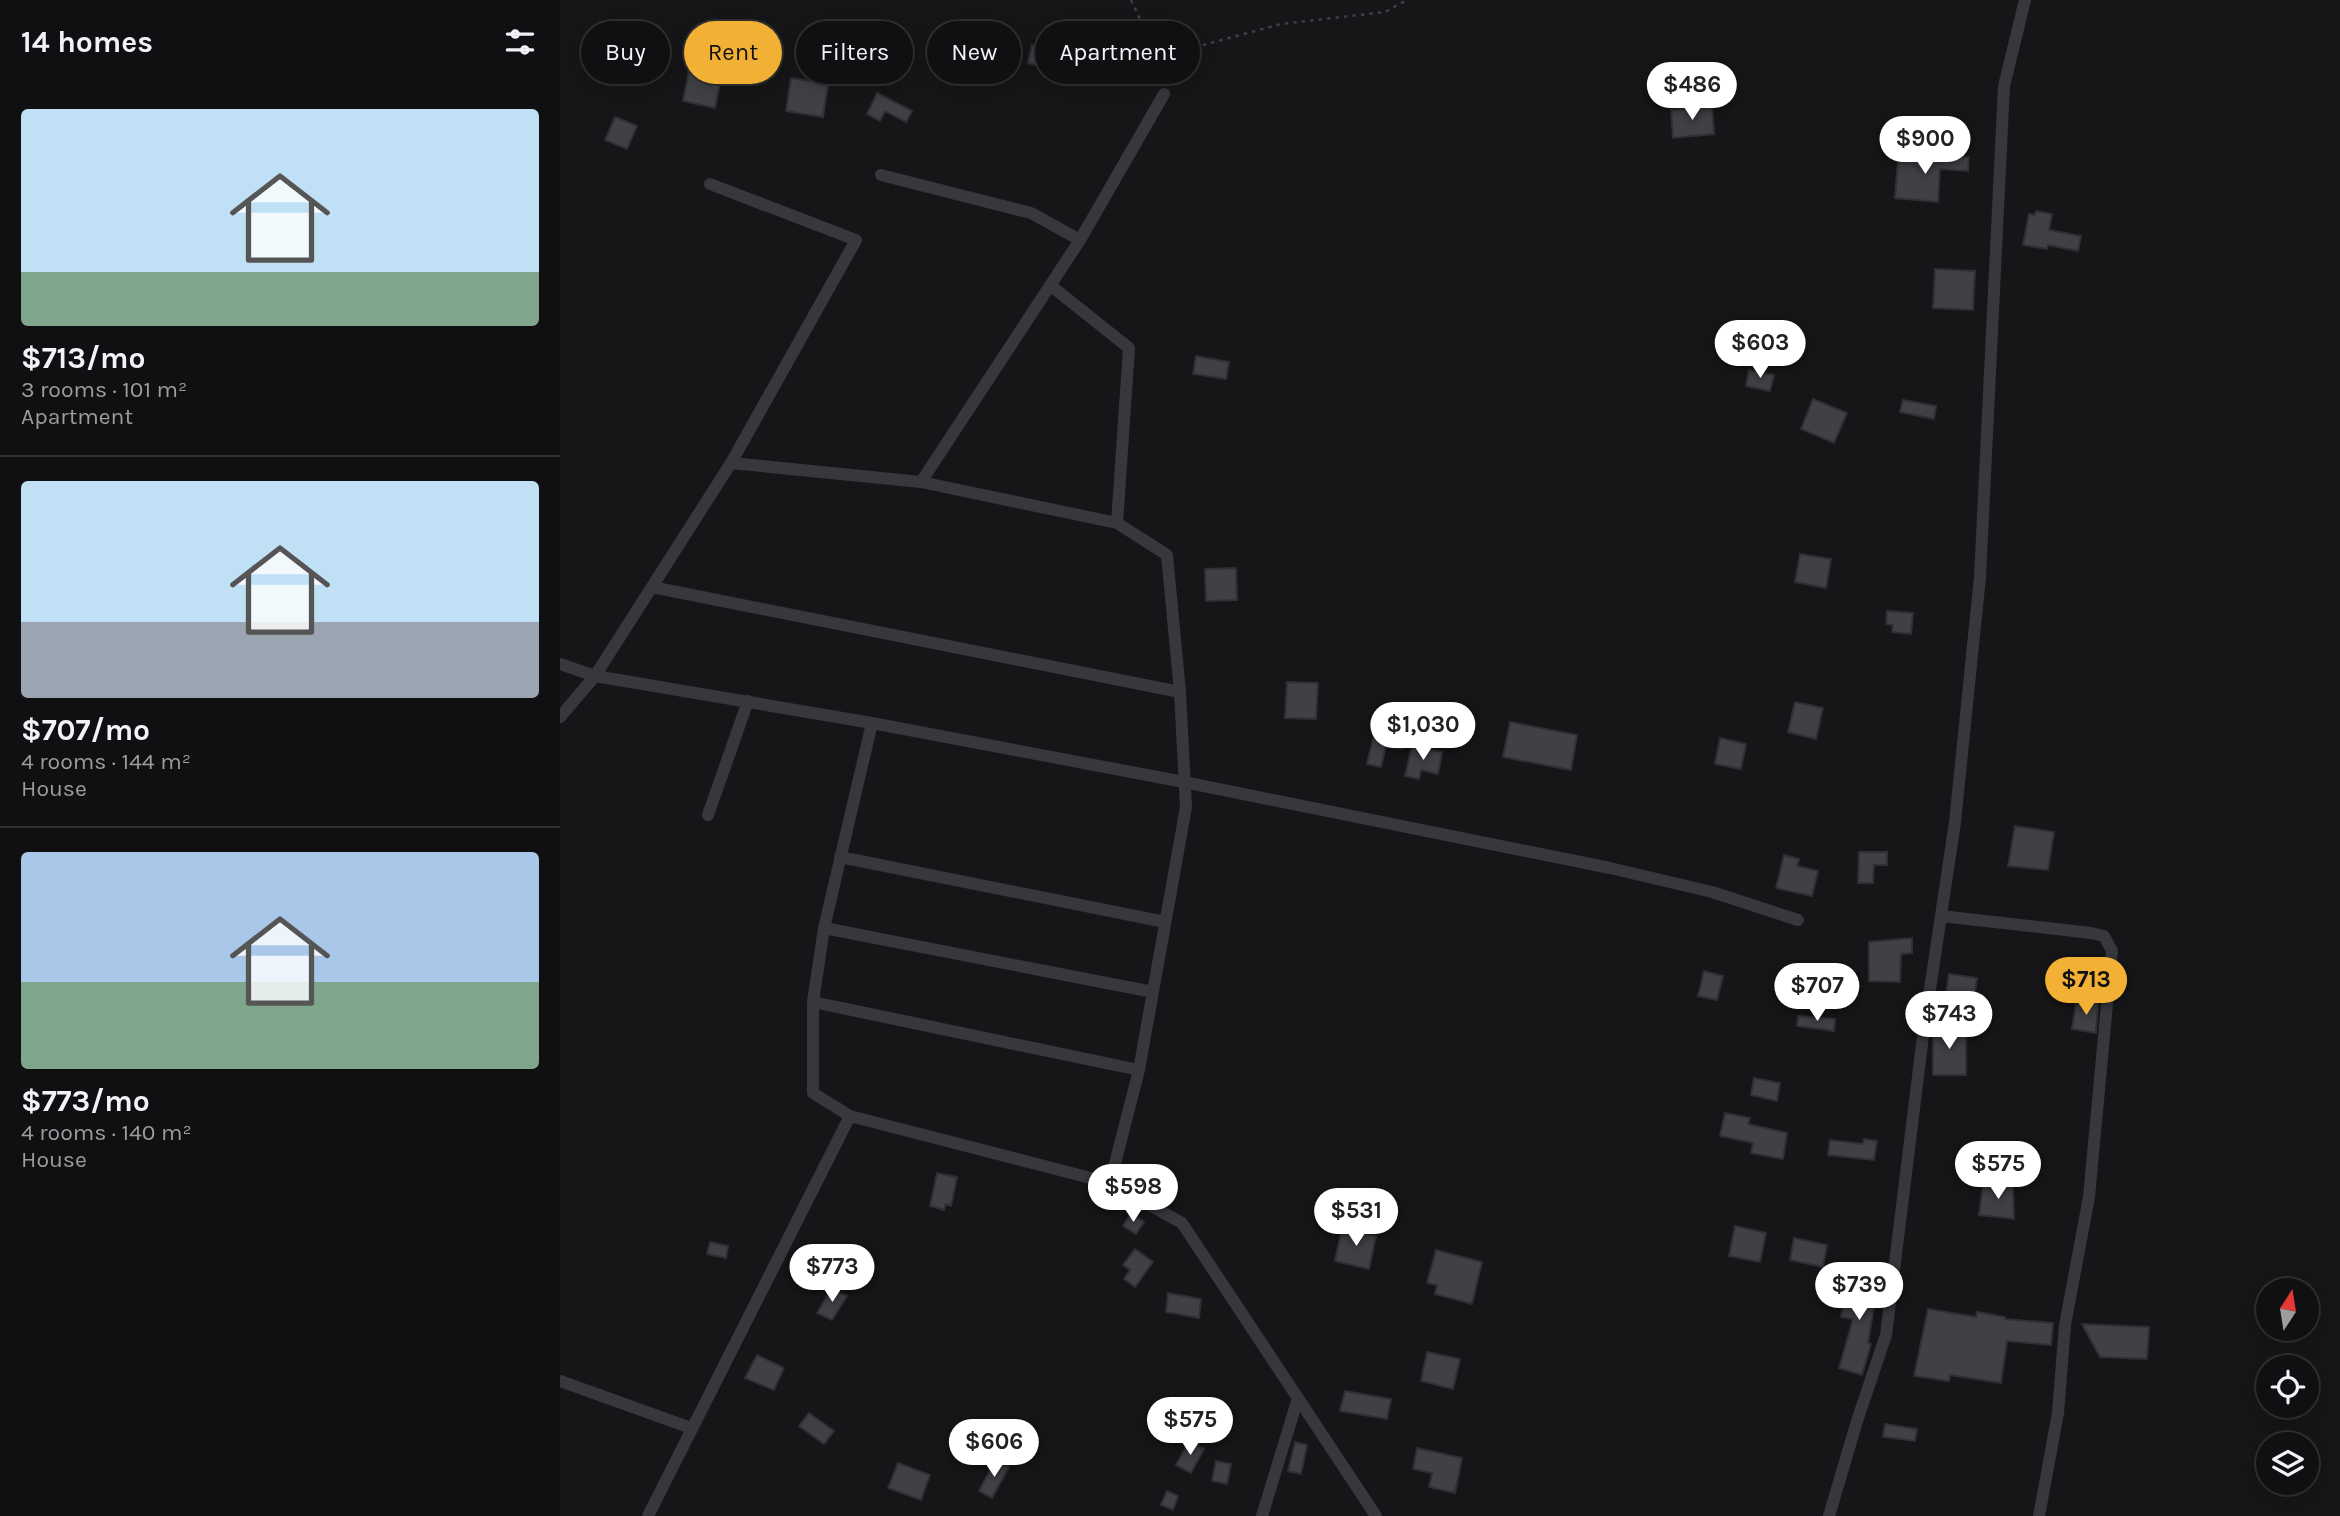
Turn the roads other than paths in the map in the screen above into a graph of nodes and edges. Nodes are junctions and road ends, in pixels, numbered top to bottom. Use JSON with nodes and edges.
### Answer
{"nodes":[{"id":1,"x":2025,"y":0,"type":"edge"},
{"id":2,"x":1164,"y":94,"type":"road end"},
{"id":3,"x":881,"y":175,"type":"dead end"},
{"id":4,"x":709,"y":184,"type":"dead end"},
{"id":5,"x":1080,"y":240,"type":"junction"},
{"id":6,"x":1050,"y":285,"type":"junction"},
{"id":7,"x":731,"y":463,"type":"junction"},
{"id":8,"x":921,"y":482,"type":"junction"},
{"id":9,"x":1117,"y":523,"type":"junction"},
{"id":10,"x":652,"y":587,"type":"junction"},
{"id":11,"x":560,"y":664,"type":"edge"},
{"id":12,"x":595,"y":676,"type":"junction"},
{"id":13,"x":1180,"y":692,"type":"junction"},
{"id":14,"x":748,"y":701,"type":"junction"},
{"id":15,"x":560,"y":717,"type":"edge"},
{"id":16,"x":872,"y":723,"type":"junction"},
{"id":17,"x":1184,"y":782,"type":"junction"},
{"id":18,"x":708,"y":815,"type":"dead end"},
{"id":19,"x":840,"y":857,"type":"junction"},
{"id":20,"x":1941,"y":916,"type":"junction"},
{"id":21,"x":1798,"y":920,"type":"dead end"},
{"id":22,"x":1165,"y":922,"type":"junction"},
{"id":23,"x":824,"y":928,"type":"junction"},
{"id":24,"x":1153,"y":992,"type":"junction"},
{"id":25,"x":813,"y":1002,"type":"junction"},
{"id":26,"x":1139,"y":1070,"type":"junction"},
{"id":27,"x":850,"y":1116,"type":"junction"},
{"id":28,"x":1110,"y":1183,"type":"junction"},
{"id":29,"x":560,"y":1381,"type":"edge"},
{"id":30,"x":1298,"y":1398,"type":"junction"},
{"id":31,"x":691,"y":1428,"type":"junction"},
{"id":32,"x":648,"y":1516,"type":"edge"},
{"id":33,"x":1262,"y":1516,"type":"edge"},
{"id":34,"x":1376,"y":1516,"type":"edge"},
{"id":35,"x":1829,"y":1516,"type":"edge"},
{"id":36,"x":2039,"y":1516,"type":"edge"}],
"edges":[{"from":1,"to":20,"type":"street"},
{"from":2,"to":5,"type":"street"},
{"from":3,"to":5,"type":"street"},
{"from":4,"to":7,"type":"street"},
{"from":5,"to":6,"type":"street"},
{"from":6,"to":8,"type":"street"},
{"from":6,"to":9,"type":"street"},
{"from":7,"to":8,"type":"street"},
{"from":7,"to":10,"type":"street"},
{"from":8,"to":9,"type":"street"},
{"from":9,"to":13,"type":"street"},
{"from":10,"to":12,"type":"street"},
{"from":10,"to":13,"type":"street"},
{"from":11,"to":12,"type":"street"},
{"from":12,"to":14,"type":"street"},
{"from":12,"to":15,"type":"street"},
{"from":13,"to":17,"type":"street"},
{"from":14,"to":16,"type":"street"},
{"from":14,"to":18,"type":"street"},
{"from":16,"to":17,"type":"street"},
{"from":16,"to":19,"type":"street"},
{"from":17,"to":21,"type":"street"},
{"from":17,"to":22,"type":"street"},
{"from":19,"to":22,"type":"street"},
{"from":19,"to":23,"type":"street"},
{"from":20,"to":35,"type":"street"},
{"from":20,"to":36,"type":"street"},
{"from":22,"to":24,"type":"street"},
{"from":23,"to":24,"type":"street"},
{"from":23,"to":25,"type":"street"},
{"from":24,"to":26,"type":"street"},
{"from":25,"to":26,"type":"street"},
{"from":25,"to":27,"type":"street"},
{"from":26,"to":28,"type":"street"},
{"from":27,"to":28,"type":"street"},
{"from":27,"to":31,"type":"street"},
{"from":28,"to":30,"type":"street"},
{"from":29,"to":31,"type":"street"},
{"from":30,"to":33,"type":"street"},
{"from":30,"to":34,"type":"street"},
{"from":31,"to":32,"type":"street"}]}
